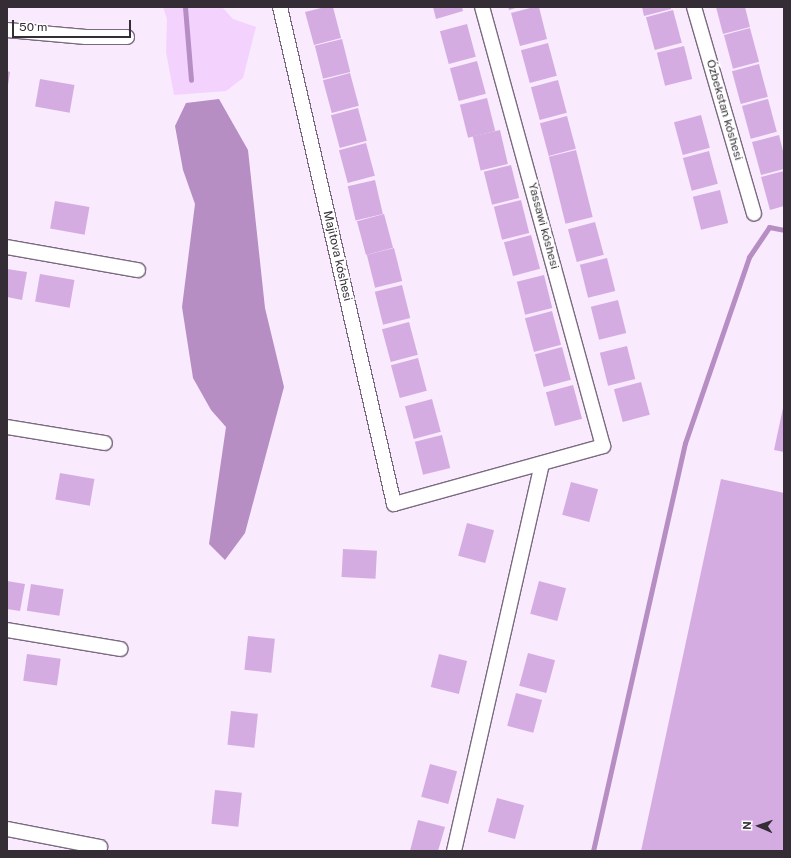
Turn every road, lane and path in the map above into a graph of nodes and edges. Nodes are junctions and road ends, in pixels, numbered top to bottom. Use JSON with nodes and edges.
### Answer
{"nodes":[{"id":1,"x":280,"y":7,"type":"edge"},
{"id":2,"x":482,"y":7,"type":"edge"},
{"id":3,"x":694,"y":7,"type":"edge"},
{"id":4,"x":7,"y":30,"type":"edge"},
{"id":5,"x":127,"y":37,"type":"dead end"},
{"id":6,"x":754,"y":213,"type":"dead end"},
{"id":7,"x":7,"y":247,"type":"edge"},
{"id":8,"x":138,"y":270,"type":"dead end"},
{"id":9,"x":7,"y":427,"type":"edge"},
{"id":10,"x":105,"y":443,"type":"dead end"},
{"id":11,"x":542,"y":464,"type":"junction"},
{"id":12,"x":7,"y":630,"type":"edge"},
{"id":13,"x":120,"y":650,"type":"dead end"},
{"id":14,"x":7,"y":830,"type":"edge"},
{"id":15,"x":100,"y":847,"type":"dead end"},
{"id":16,"x":454,"y":851,"type":"edge"}],
"edges":[{"from":1,"to":11,"type":"street","name":"Majitova kóshesi"},
{"from":2,"to":11,"type":"street","name":"Yassawi kóshesi"},
{"from":3,"to":6,"type":"street","name":"Ózbekstan kóshesi"},
{"from":4,"to":5,"type":"street"},
{"from":7,"to":8,"type":"street"},
{"from":9,"to":10,"type":"street"},
{"from":11,"to":16,"type":"street"},
{"from":12,"to":13,"type":"street"},
{"from":14,"to":15,"type":"street"}]}
